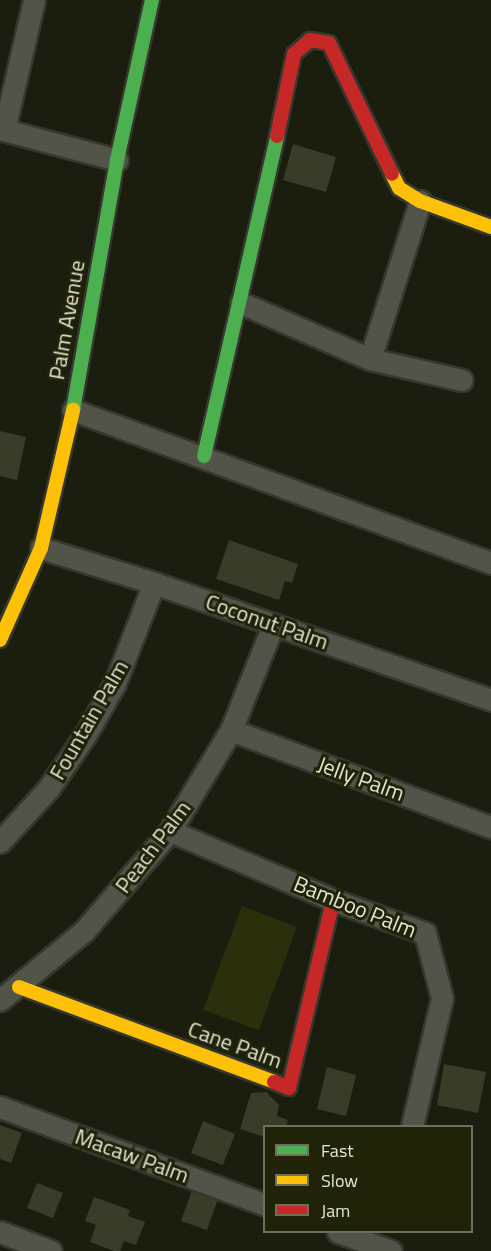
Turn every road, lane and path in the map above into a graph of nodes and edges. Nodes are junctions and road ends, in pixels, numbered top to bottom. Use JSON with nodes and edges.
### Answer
{"nodes":[{"id":1,"x":34,"y":0,"type":"edge"},
{"id":2,"x":152,"y":0,"type":"edge"},
{"id":3,"x":2,"y":129,"type":"edge"},
{"id":4,"x":117,"y":160,"type":"junction"},
{"id":5,"x":420,"y":201,"type":"junction"},
{"id":6,"x":491,"y":227,"type":"edge"},
{"id":7,"x":241,"y":303,"type":"junction"},
{"id":8,"x":370,"y":358,"type":"junction"},
{"id":9,"x":462,"y":380,"type":"dead end"},
{"id":10,"x":73,"y":410,"type":"junction"},
{"id":11,"x":204,"y":456,"type":"junction"},
{"id":12,"x":41,"y":548,"type":"junction"},
{"id":13,"x":491,"y":563,"type":"edge"},
{"id":14,"x":154,"y":583,"type":"junction"},
{"id":15,"x":273,"y":625,"type":"junction"},
{"id":16,"x":0,"y":640,"type":"edge"},
{"id":17,"x":491,"y":700,"type":"edge"},
{"id":18,"x":231,"y":730,"type":"junction"},
{"id":19,"x":491,"y":827,"type":"edge"},
{"id":20,"x":170,"y":831,"type":"junction"},
{"id":21,"x":0,"y":842,"type":"edge"},
{"id":22,"x":333,"y":900,"type":"junction"},
{"id":23,"x":20,"y":987,"type":"junction"},
{"id":24,"x":0,"y":1000,"type":"edge"},
{"id":25,"x":0,"y":1107,"type":"edge"},
{"id":26,"x":412,"y":1125,"type":"edge"},
{"id":27,"x":263,"y":1204,"type":"edge"},
{"id":28,"x":0,"y":1232,"type":"edge"},
{"id":29,"x":342,"y":1233,"type":"edge"},
{"id":30,"x":388,"y":1244,"type":"edge"},
{"id":31,"x":51,"y":1251,"type":"edge"}],
"edges":[{"from":1,"to":3,"type":"street"},
{"from":2,"to":4,"type":"street","name":"Palm Avenue"},
{"from":3,"to":4,"type":"street"},
{"from":4,"to":10,"type":"street","name":"Palm Avenue"},
{"from":5,"to":6,"type":"street"},
{"from":5,"to":7,"type":"street"},
{"from":5,"to":8,"type":"street"},
{"from":7,"to":8,"type":"street"},
{"from":7,"to":11,"type":"street"},
{"from":8,"to":9,"type":"street"},
{"from":10,"to":11,"type":"street"},
{"from":10,"to":12,"type":"street","name":"Palm Avenue"},
{"from":11,"to":13,"type":"street"},
{"from":12,"to":14,"type":"street","name":"Coconut Palm"},
{"from":12,"to":16,"type":"street","name":"Palm Avenue"},
{"from":14,"to":15,"type":"street","name":"Coconut Palm"},
{"from":14,"to":21,"type":"street","name":"Fountain Palm"},
{"from":15,"to":17,"type":"street","name":"Coconut Palm"},
{"from":15,"to":18,"type":"street","name":"Peach Palm"},
{"from":18,"to":19,"type":"street","name":"Jelly Palm"},
{"from":18,"to":20,"type":"street","name":"Peach Palm"},
{"from":20,"to":22,"type":"street","name":"Bamboo Palm"},
{"from":20,"to":23,"type":"street","name":"Peach Palm"},
{"from":22,"to":23,"type":"street","name":"Cane Palm"},
{"from":22,"to":26,"type":"street","name":"Bamboo Palm"},
{"from":23,"to":24,"type":"street","name":"Peach Palm"},
{"from":25,"to":27,"type":"street","name":"Macaw Palm"},
{"from":28,"to":31,"type":"street"},
{"from":29,"to":30,"type":"street"}]}
